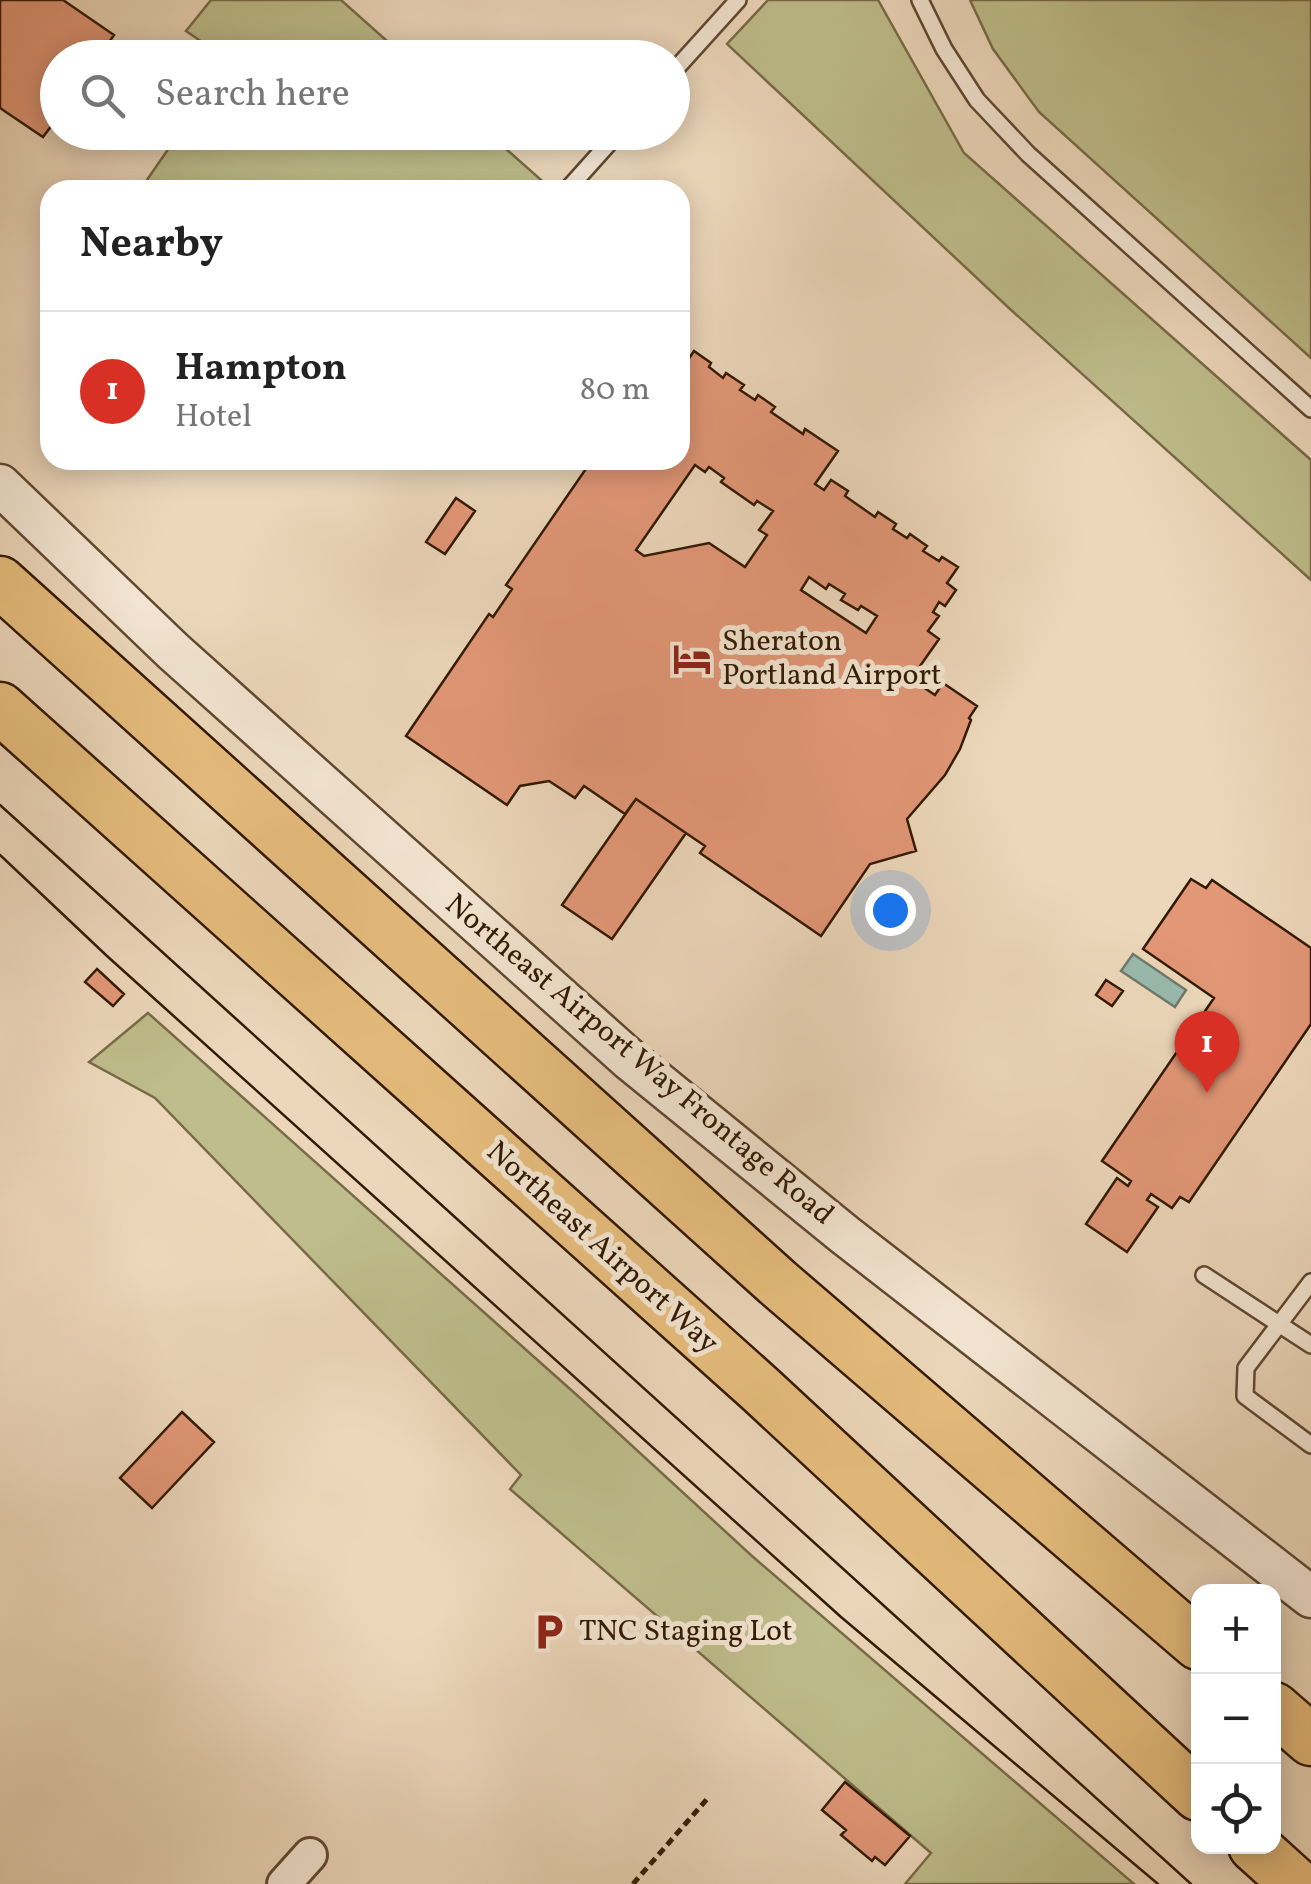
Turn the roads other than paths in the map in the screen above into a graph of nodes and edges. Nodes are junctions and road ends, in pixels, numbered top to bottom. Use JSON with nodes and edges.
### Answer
{"nodes":[{"id":1,"x":738,"y":0,"type":"edge"},
{"id":2,"x":920,"y":0,"type":"edge"},
{"id":3,"x":690,"y":53,"type":"edge"},
{"id":4,"x":603,"y":150,"type":"edge"},
{"id":5,"x":577,"y":180,"type":"edge"},
{"id":6,"x":1311,"y":409,"type":"edge"},
{"id":7,"x":0,"y":485,"type":"edge"},
{"id":8,"x":0,"y":582,"type":"edge"},
{"id":9,"x":0,"y":708,"type":"edge"},
{"id":10,"x":1204,"y":1275,"type":"dead end"},
{"id":11,"x":1311,"y":1282,"type":"edge"},
{"id":12,"x":1280,"y":1324,"type":"junction"},
{"id":13,"x":1311,"y":1345,"type":"edge"},
{"id":14,"x":1311,"y":1445,"type":"edge"},
{"id":15,"x":1311,"y":1597,"type":"edge"},
{"id":16,"x":1191,"y":1638,"type":"edge"},
{"id":17,"x":1281,"y":1714,"type":"edge"},
{"id":18,"x":1311,"y":1740,"type":"edge"},
{"id":19,"x":1191,"y":1789,"type":"edge"},
{"id":20,"x":310,"y":1855,"type":"dead end"},
{"id":21,"x":1311,"y":1862,"type":"edge"},
{"id":22,"x":1269,"y":1867,"type":"edge"},
{"id":23,"x":284,"y":1884,"type":"edge"}],
"edges":[{"from":1,"to":3,"type":"lane"},
{"from":2,"to":6,"type":"lane"},
{"from":4,"to":5,"type":"lane"},
{"from":7,"to":15,"type":"street","name":"Northeast Airport Way Frontage Road"},
{"from":8,"to":16,"type":"main road"},
{"from":9,"to":19,"type":"main road","name":"Northeast Airport Way"},
{"from":10,"to":12,"type":"lane"},
{"from":11,"to":12,"type":"lane"},
{"from":12,"to":13,"type":"lane"},
{"from":12,"to":14,"type":"lane"},
{"from":17,"to":18,"type":"main road"},
{"from":20,"to":23,"type":"street"},
{"from":21,"to":22,"type":"main road"}]}
